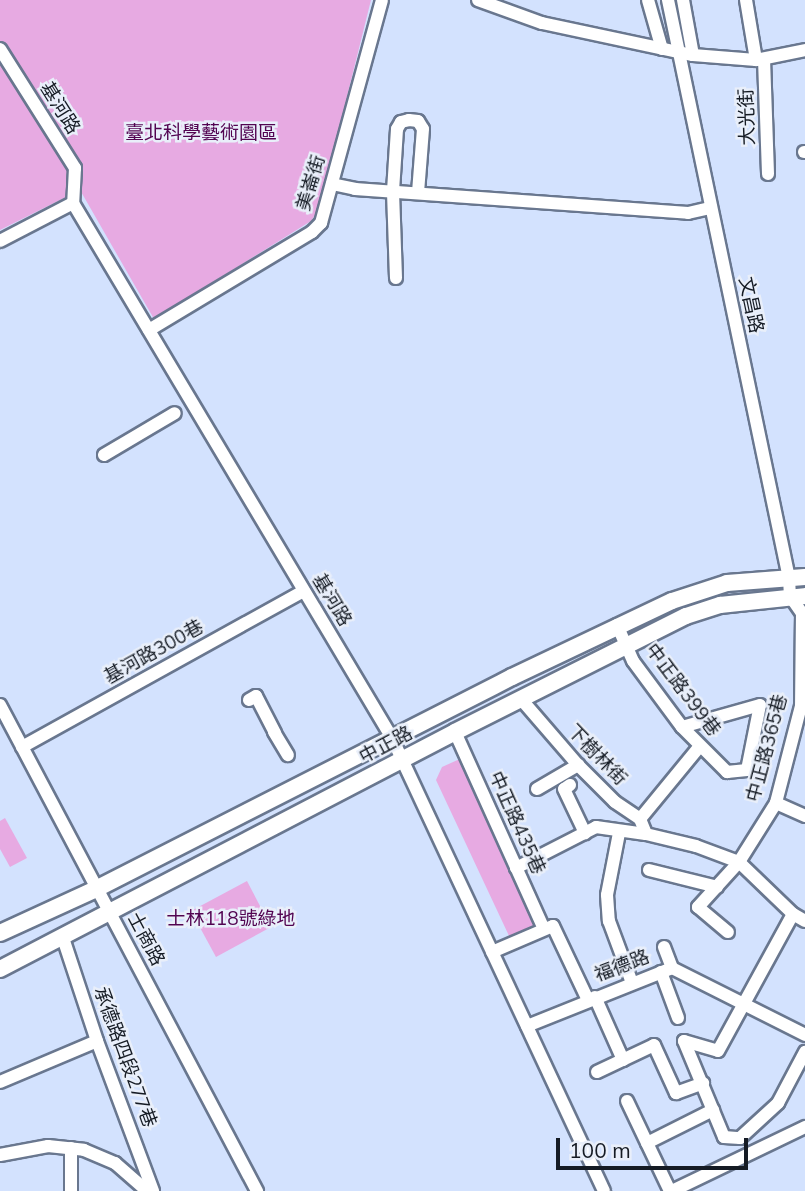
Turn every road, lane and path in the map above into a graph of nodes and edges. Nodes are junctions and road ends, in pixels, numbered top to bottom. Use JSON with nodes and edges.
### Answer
{"nodes":[{"id":1,"x":382,"y":0,"type":"edge"},
{"id":2,"x":478,"y":0,"type":"edge"},
{"id":3,"x":648,"y":0,"type":"edge"},
{"id":4,"x":667,"y":0,"type":"edge"},
{"id":5,"x":683,"y":0,"type":"edge"},
{"id":6,"x":746,"y":0,"type":"edge"},
{"id":7,"x":0,"y":49,"type":"edge"},
{"id":8,"x":662,"y":49,"type":"junction"},
{"id":9,"x":805,"y":50,"type":"edge"},
{"id":10,"x":677,"y":51,"type":"junction"},
{"id":11,"x":693,"y":55,"type":"junction"},
{"id":12,"x":760,"y":59,"type":"junction"},
{"id":13,"x":768,"y":174,"type":"dead end"},
{"id":14,"x":332,"y":184,"type":"junction"},
{"id":15,"x":393,"y":191,"type":"junction"},
{"id":16,"x":418,"y":193,"type":"junction"},
{"id":17,"x":73,"y":202,"type":"junction"},
{"id":18,"x":710,"y":208,"type":"junction"},
{"id":19,"x":0,"y":241,"type":"edge"},
{"id":20,"x":396,"y":278,"type":"dead end"},
{"id":21,"x":149,"y":330,"type":"junction"},
{"id":22,"x":175,"y":413,"type":"dead end"},
{"id":23,"x":104,"y":454,"type":"dead end"},
{"id":24,"x":797,"y":578,"type":"edge"},
{"id":25,"x":304,"y":591,"type":"junction"},
{"id":26,"x":797,"y":596,"type":"edge"},
{"id":27,"x":617,"y":625,"type":"junction"},
{"id":28,"x":627,"y":644,"type":"junction"},
{"id":29,"x":521,"y":699,"type":"junction"},
{"id":30,"x":249,"y":700,"type":"dead end"},
{"id":31,"x":0,"y":705,"type":"edge"},
{"id":32,"x":682,"y":727,"type":"junction"},
{"id":33,"x":455,"y":732,"type":"junction"},
{"id":34,"x":392,"y":738,"type":"junction"},
{"id":35,"x":700,"y":746,"type":"junction"},
{"id":36,"x":22,"y":747,"type":"junction"},
{"id":37,"x":288,"y":755,"type":"dead end"},
{"id":38,"x":402,"y":760,"type":"junction"},
{"id":39,"x":578,"y":765,"type":"junction"},
{"id":40,"x":570,"y":785,"type":"dead end"},
{"id":41,"x":537,"y":789,"type":"dead end"},
{"id":42,"x":776,"y":803,"type":"junction"},
{"id":43,"x":805,"y":816,"type":"edge"},
{"id":44,"x":640,"y":819,"type":"junction"},
{"id":45,"x":585,"y":833,"type":"junction"},
{"id":46,"x":619,"y":833,"type":"junction"},
{"id":47,"x":646,"y":834,"type":"junction"},
{"id":48,"x":739,"y":862,"type":"junction"},
{"id":49,"x":516,"y":869,"type":"junction"},
{"id":50,"x":649,"y":870,"type":"dead end"},
{"id":51,"x":717,"y":887,"type":"junction"},
{"id":52,"x":96,"y":889,"type":"junction"},
{"id":53,"x":109,"y":911,"type":"junction"},
{"id":54,"x":793,"y":914,"type":"junction"},
{"id":55,"x":805,"y":921,"type":"edge"},
{"id":56,"x":548,"y":928,"type":"junction"},
{"id":57,"x":728,"y":932,"type":"dead end"},
{"id":58,"x":0,"y":933,"type":"edge"},
{"id":59,"x":62,"y":936,"type":"junction"},
{"id":60,"x":664,"y":947,"type":"dead end"},
{"id":61,"x":492,"y":952,"type":"junction"},
{"id":62,"x":0,"y":969,"type":"edge"},
{"id":63,"x":667,"y":970,"type":"junction"},
{"id":64,"x":632,"y":983,"type":"junction"},
{"id":65,"x":592,"y":999,"type":"junction"},
{"id":66,"x":744,"y":1003,"type":"junction"},
{"id":67,"x":678,"y":1018,"type":"dead end"},
{"id":68,"x":527,"y":1026,"type":"junction"},
{"id":69,"x":805,"y":1035,"type":"edge"},
{"id":70,"x":97,"y":1041,"type":"junction"},
{"id":71,"x":805,"y":1052,"type":"edge"},
{"id":72,"x":623,"y":1060,"type":"junction"},
{"id":73,"x":597,"y":1072,"type":"dead end"},
{"id":74,"x":0,"y":1082,"type":"edge"},
{"id":75,"x":703,"y":1083,"type":"junction"},
{"id":76,"x":626,"y":1101,"type":"dead end"},
{"id":77,"x":713,"y":1110,"type":"junction"},
{"id":78,"x":805,"y":1127,"type":"edge"},
{"id":79,"x":647,"y":1143,"type":"junction"},
{"id":80,"x":71,"y":1148,"type":"junction"},
{"id":81,"x":0,"y":1155,"type":"edge"},
{"id":82,"x":71,"y":1191,"type":"edge"},
{"id":83,"x":147,"y":1191,"type":"edge"},
{"id":84,"x":153,"y":1191,"type":"edge"},
{"id":85,"x":257,"y":1191,"type":"edge"},
{"id":86,"x":604,"y":1191,"type":"edge"},
{"id":87,"x":671,"y":1191,"type":"edge"}],
"edges":[{"from":1,"to":14,"type":"street","name":"美崙街"},
{"from":2,"to":8,"type":"street"},
{"from":3,"to":8,"type":"street"},
{"from":4,"to":10,"type":"street","name":"文昌路"},
{"from":5,"to":11,"type":"street"},
{"from":6,"to":12,"type":"street","name":"大光街"},
{"from":7,"to":17,"type":"street","name":"基河路"},
{"from":8,"to":10,"type":"street"},
{"from":9,"to":12,"type":"street"},
{"from":10,"to":11,"type":"street"},
{"from":10,"to":18,"type":"street","name":"文昌路"},
{"from":11,"to":12,"type":"street"},
{"from":12,"to":13,"type":"street","name":"大光街"},
{"from":14,"to":15,"type":"street"},
{"from":14,"to":21,"type":"street","name":"美崙街"},
{"from":15,"to":16,"type":"street"},
{"from":15,"to":16,"type":"street"},
{"from":15,"to":20,"type":"street"},
{"from":16,"to":18,"type":"street"},
{"from":17,"to":19,"type":"street"},
{"from":17,"to":21,"type":"street","name":"基河路"},
{"from":18,"to":24,"type":"street","name":"文昌路"},
{"from":21,"to":25,"type":"street","name":"基河路"},
{"from":22,"to":23,"type":"street"},
{"from":24,"to":26,"type":"street","name":"文昌路"},
{"from":24,"to":27,"type":"main road","name":"中正路"},
{"from":25,"to":34,"type":"street","name":"基河路"},
{"from":25,"to":36,"type":"street","name":"基河路300巷"},
{"from":26,"to":28,"type":"main road","name":"中正路"},
{"from":26,"to":42,"type":"street","name":"中正路365巷"},
{"from":27,"to":28,"type":"street","name":"中正路399巷"},
{"from":27,"to":34,"type":"main road","name":"中正路"},
{"from":28,"to":29,"type":"main road","name":"中正路"},
{"from":28,"to":32,"type":"street","name":"中正路399巷"},
{"from":29,"to":33,"type":"main road","name":"中正路"},
{"from":29,"to":39,"type":"street","name":"下樹林街"},
{"from":30,"to":37,"type":"street"},
{"from":31,"to":36,"type":"street","name":"士商路"},
{"from":32,"to":35,"type":"street","name":"中正路399巷"},
{"from":32,"to":35,"type":"street","name":"中正路399巷"},
{"from":33,"to":38,"type":"main road","name":"中正路"},
{"from":33,"to":49,"type":"street","name":"中正路435巷"},
{"from":34,"to":38,"type":"street","name":"基河路"},
{"from":34,"to":52,"type":"main road","name":"中正路"},
{"from":35,"to":44,"type":"street"},
{"from":36,"to":52,"type":"street","name":"士商路"},
{"from":38,"to":53,"type":"main road","name":"中正路"},
{"from":38,"to":61,"type":"street","name":"基河路"},
{"from":39,"to":41,"type":"street"},
{"from":39,"to":44,"type":"street","name":"下樹林街"},
{"from":40,"to":45,"type":"street"},
{"from":42,"to":43,"type":"street"},
{"from":42,"to":48,"type":"street","name":"中正路365巷"},
{"from":44,"to":47,"type":"street"},
{"from":45,"to":46,"type":"street"},
{"from":45,"to":49,"type":"street"},
{"from":46,"to":47,"type":"street"},
{"from":46,"to":64,"type":"street"},
{"from":47,"to":48,"type":"street"},
{"from":48,"to":51,"type":"street","name":"中正路365巷"},
{"from":48,"to":54,"type":"street"},
{"from":49,"to":56,"type":"street","name":"中正路435巷"},
{"from":50,"to":51,"type":"street"},
{"from":51,"to":57,"type":"street","name":"中正路365巷"},
{"from":52,"to":53,"type":"street","name":"士商路"},
{"from":52,"to":58,"type":"main road","name":"中正路"},
{"from":53,"to":59,"type":"main road","name":"中正路"},
{"from":53,"to":85,"type":"street","name":"士商路"},
{"from":54,"to":55,"type":"street"},
{"from":54,"to":66,"type":"street"},
{"from":56,"to":61,"type":"street"},
{"from":56,"to":65,"type":"street","name":"中正路435巷"},
{"from":59,"to":62,"type":"main road","name":"中正路"},
{"from":59,"to":70,"type":"street","name":"承德路四段277巷"},
{"from":60,"to":63,"type":"street"},
{"from":61,"to":68,"type":"street","name":"基河路"},
{"from":63,"to":64,"type":"street","name":"福德路"},
{"from":63,"to":66,"type":"street","name":"福德路"},
{"from":63,"to":67,"type":"street"},
{"from":64,"to":65,"type":"street","name":"福德路"},
{"from":65,"to":68,"type":"street","name":"福德路"},
{"from":65,"to":72,"type":"street","name":"中正路435巷"},
{"from":66,"to":69,"type":"street","name":"福德路"},
{"from":66,"to":75,"type":"street"},
{"from":68,"to":86,"type":"street","name":"基河路"},
{"from":70,"to":74,"type":"street"},
{"from":70,"to":84,"type":"street","name":"承德路四段277巷"},
{"from":71,"to":77,"type":"street"},
{"from":72,"to":73,"type":"street"},
{"from":72,"to":75,"type":"street"},
{"from":75,"to":77,"type":"street"},
{"from":76,"to":79,"type":"street"},
{"from":77,"to":79,"type":"street"},
{"from":78,"to":87,"type":"street"},
{"from":79,"to":87,"type":"street"},
{"from":80,"to":81,"type":"street"},
{"from":80,"to":82,"type":"street"},
{"from":80,"to":83,"type":"street"}]}
